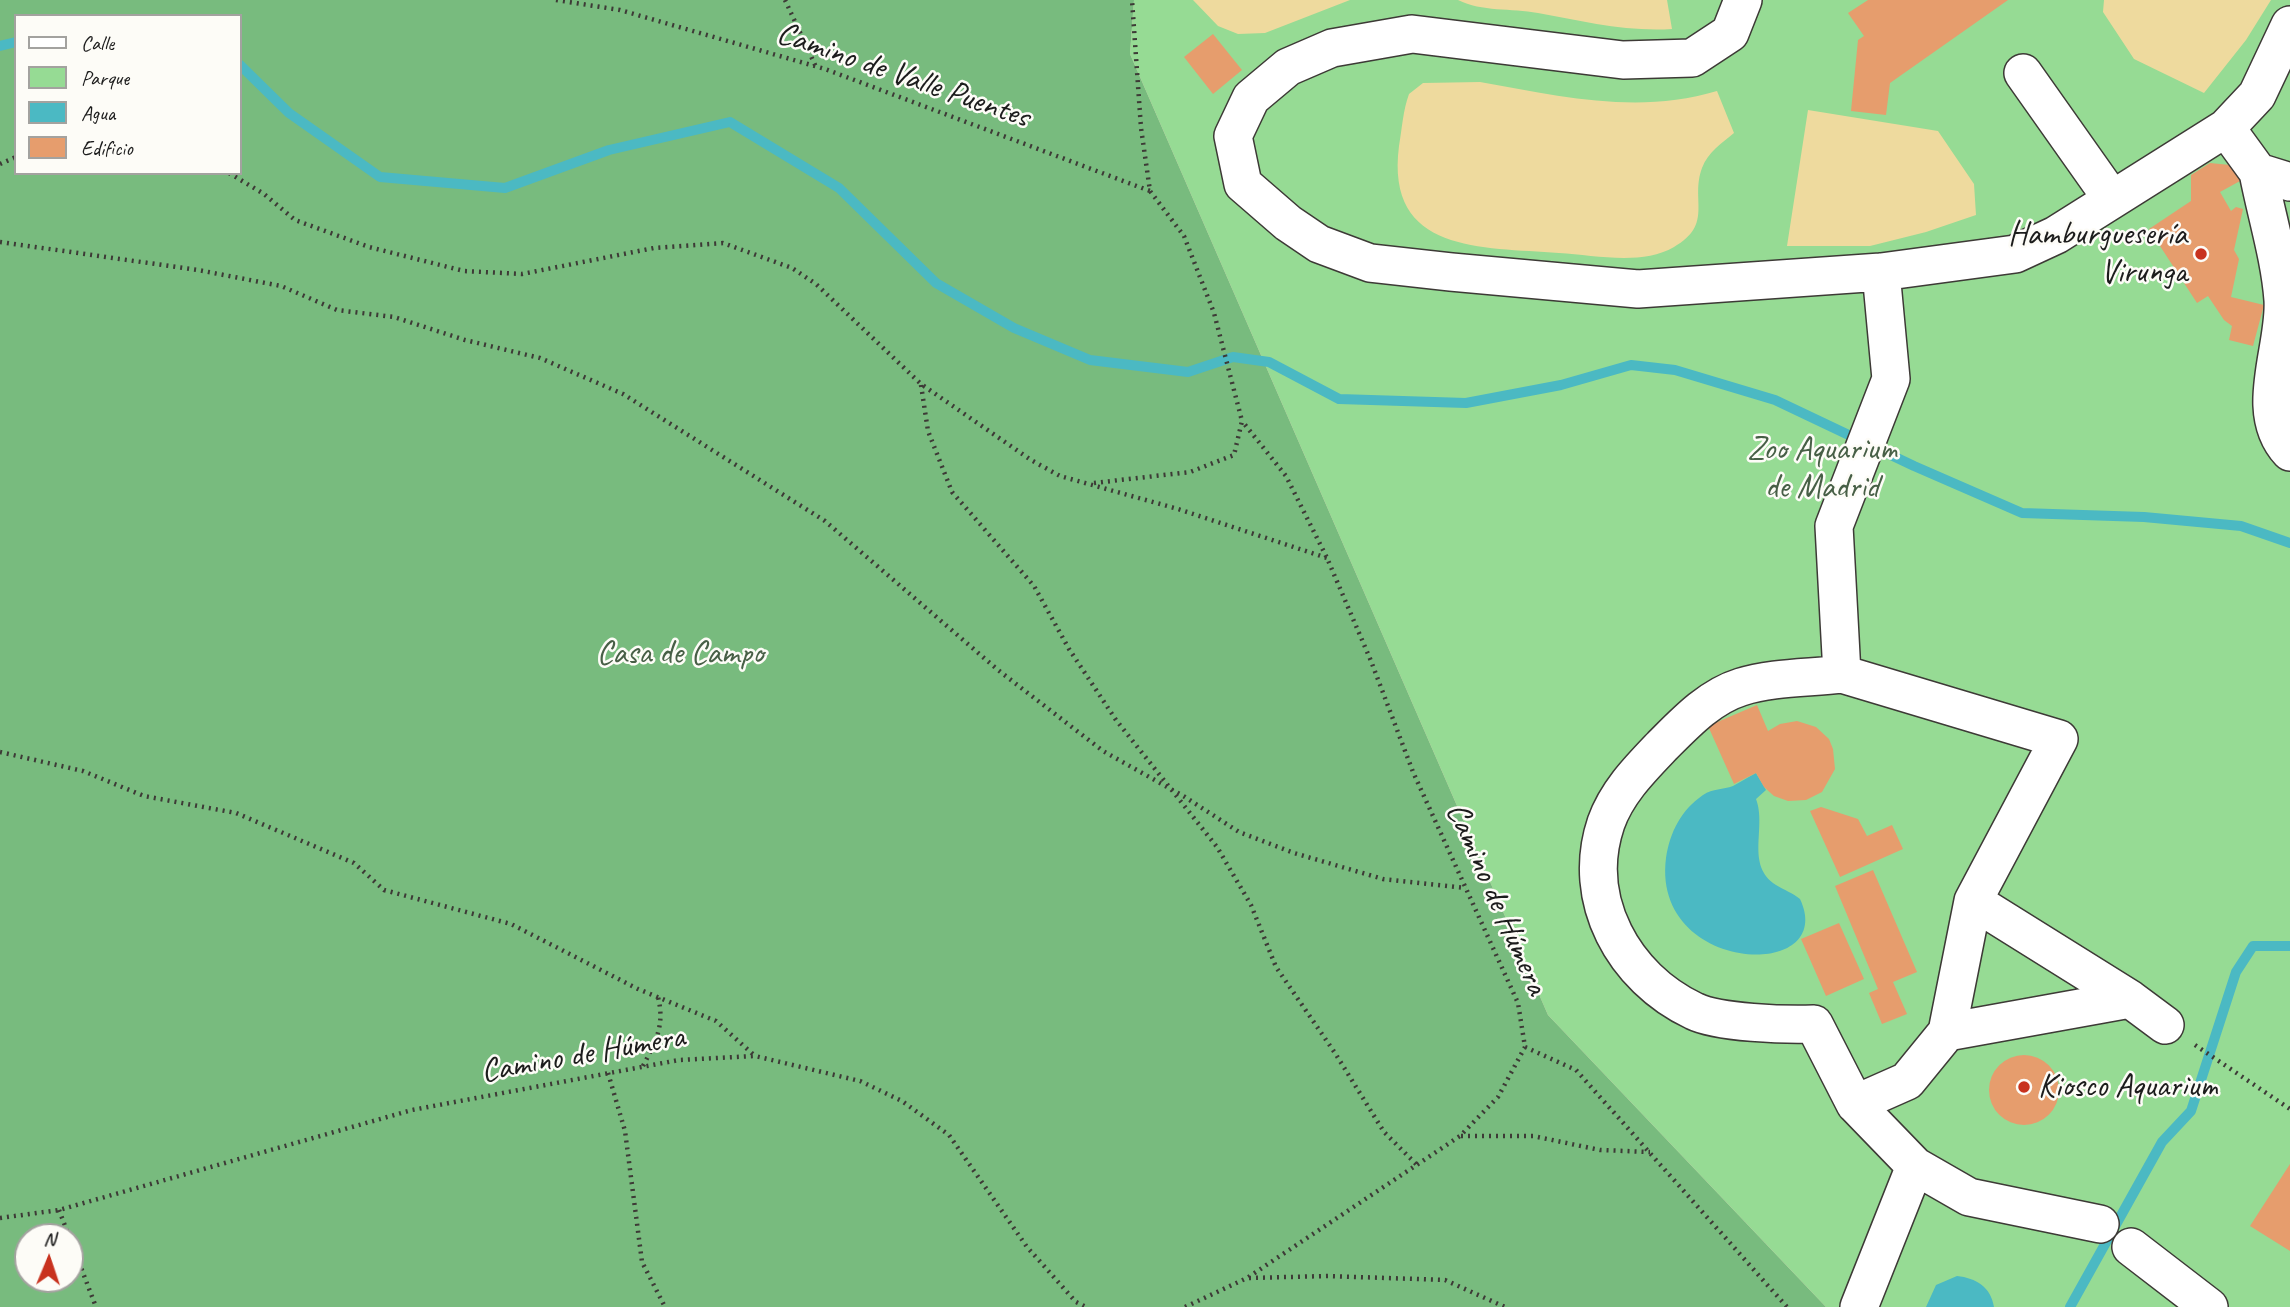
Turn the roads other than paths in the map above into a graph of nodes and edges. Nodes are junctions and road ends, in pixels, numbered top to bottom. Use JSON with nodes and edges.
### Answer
{"nodes":[{"id":1,"x":1743,"y":0,"type":"edge"},
{"id":2,"x":2290,"y":24,"type":"edge"},
{"id":3,"x":2290,"y":71,"type":"edge"},
{"id":4,"x":2023,"y":73,"type":"dead end"},
{"id":5,"x":2257,"y":95,"type":"junction"},
{"id":6,"x":2226,"y":128,"type":"junction"},
{"id":7,"x":2274,"y":177,"type":"edge"},
{"id":8,"x":2112,"y":200,"type":"junction"},
{"id":9,"x":1881,"y":272,"type":"junction"},
{"id":10,"x":2290,"y":452,"type":"edge"},
{"id":11,"x":1842,"y":674,"type":"junction"},
{"id":12,"x":1973,"y":901,"type":"junction"},
{"id":13,"x":2130,"y":999,"type":"junction"},
{"id":14,"x":2165,"y":1025,"type":"road end"},
{"id":15,"x":1947,"y":1032,"type":"junction"},
{"id":16,"x":1855,"y":1104,"type":"junction"},
{"id":17,"x":1915,"y":1166,"type":"junction"},
{"id":18,"x":2101,"y":1224,"type":"dead end"},
{"id":19,"x":2131,"y":1247,"type":"dead end"},
{"id":20,"x":1859,"y":1307,"type":"edge"},
{"id":21,"x":2209,"y":1307,"type":"edge"}],
"edges":[{"from":1,"to":9,"type":"street"},
{"from":2,"to":5,"type":"street"},
{"from":3,"to":5,"type":"street"},
{"from":4,"to":8,"type":"street"},
{"from":5,"to":6,"type":"street"},
{"from":6,"to":7,"type":"street"},
{"from":6,"to":8,"type":"street"},
{"from":7,"to":10,"type":"street"},
{"from":8,"to":9,"type":"street"},
{"from":9,"to":11,"type":"street"},
{"from":11,"to":12,"type":"street"},
{"from":11,"to":16,"type":"street"},
{"from":12,"to":13,"type":"street"},
{"from":12,"to":15,"type":"street"},
{"from":13,"to":14,"type":"street"},
{"from":13,"to":15,"type":"street"},
{"from":15,"to":16,"type":"street"},
{"from":16,"to":17,"type":"street"},
{"from":17,"to":18,"type":"street"},
{"from":17,"to":20,"type":"street"},
{"from":19,"to":21,"type":"street"}]}
